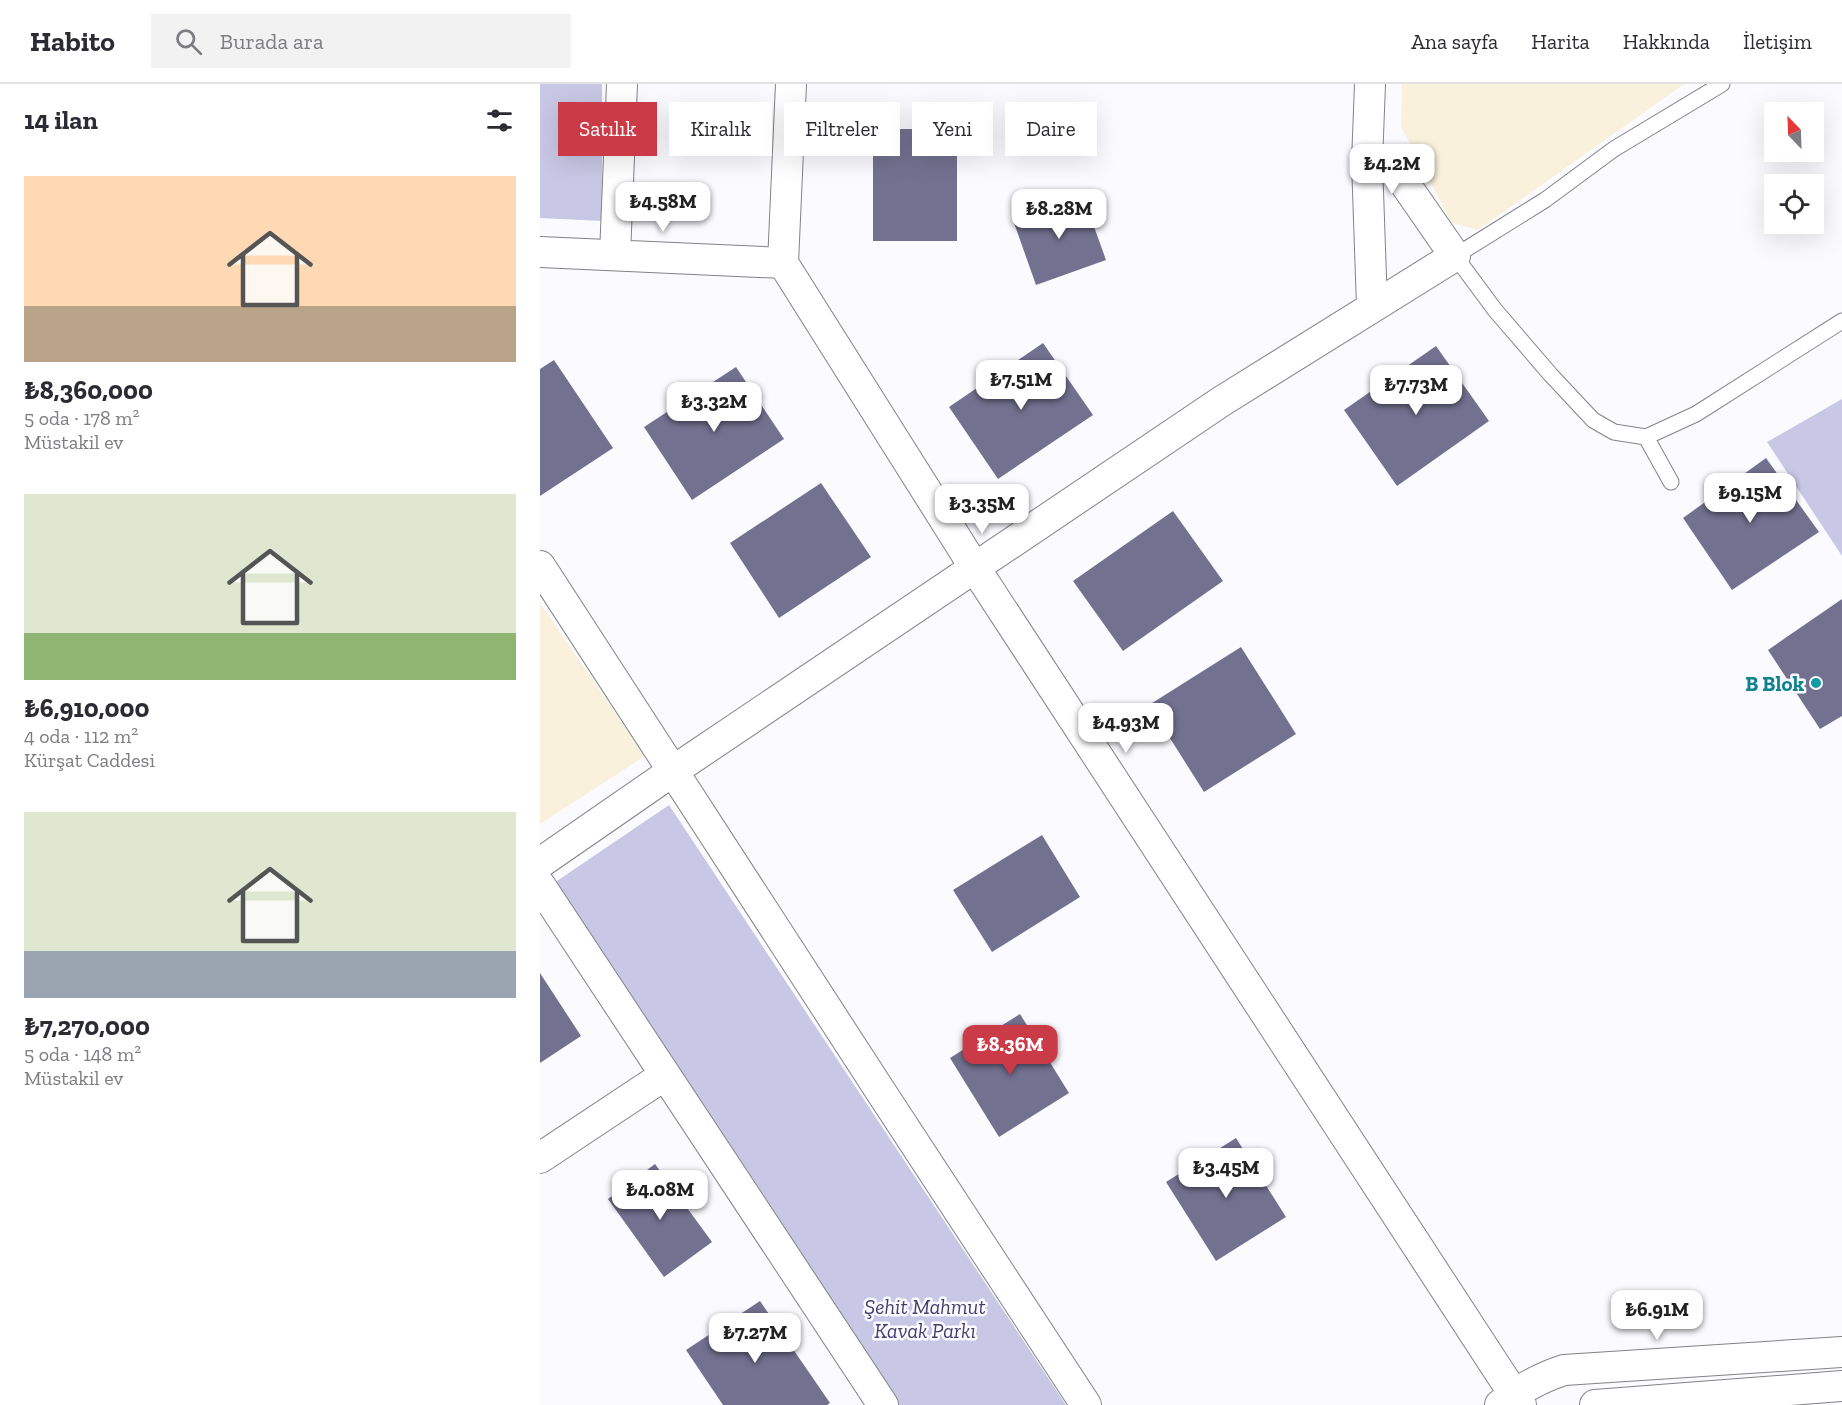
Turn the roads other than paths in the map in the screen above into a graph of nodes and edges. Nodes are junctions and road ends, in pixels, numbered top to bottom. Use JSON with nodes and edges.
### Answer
{"nodes":[{"id":1,"x":622,"y":84,"type":"edge"},
{"id":2,"x":791,"y":84,"type":"edge"},
{"id":3,"x":1370,"y":84,"type":"edge"},
{"id":4,"x":1722,"y":84,"type":"edge"},
{"id":5,"x":1367,"y":162,"type":"junction"},
{"id":6,"x":540,"y":252,"type":"edge"},
{"id":7,"x":615,"y":255,"type":"junction"},
{"id":8,"x":1455,"y":256,"type":"junction"},
{"id":9,"x":783,"y":263,"type":"junction"},
{"id":10,"x":1372,"y":306,"type":"junction"},
{"id":11,"x":1842,"y":321,"type":"edge"},
{"id":12,"x":1646,"y":436,"type":"junction"},
{"id":13,"x":1671,"y":482,"type":"dead end"},
{"id":14,"x":540,"y":566,"type":"edge"},
{"id":15,"x":975,"y":568,"type":"junction"},
{"id":16,"x":672,"y":771,"type":"junction"},
{"id":17,"x":540,"y":863,"type":"edge"},
{"id":18,"x":540,"y":885,"type":"edge"},
{"id":19,"x":664,"y":1075,"type":"junction"},
{"id":20,"x":540,"y":1158,"type":"edge"},
{"id":21,"x":1842,"y":1352,"type":"edge"},
{"id":22,"x":1842,"y":1386,"type":"edge"},
{"id":23,"x":1512,"y":1401,"type":"edge"},
{"id":24,"x":883,"y":1405,"type":"edge"},
{"id":25,"x":1086,"y":1405,"type":"edge"},
{"id":26,"x":1595,"y":1405,"type":"edge"}],
"edges":[{"from":1,"to":7,"type":"street"},
{"from":2,"to":9,"type":"street"},
{"from":3,"to":5,"type":"street"},
{"from":4,"to":8,"type":"lane"},
{"from":5,"to":8,"type":"street"},
{"from":5,"to":10,"type":"street"},
{"from":6,"to":7,"type":"street"},
{"from":7,"to":9,"type":"street"},
{"from":8,"to":10,"type":"street"},
{"from":8,"to":12,"type":"lane"},
{"from":9,"to":15,"type":"street"},
{"from":10,"to":15,"type":"street"},
{"from":11,"to":12,"type":"lane"},
{"from":12,"to":13,"type":"lane"},
{"from":14,"to":16,"type":"street"},
{"from":15,"to":16,"type":"street"},
{"from":15,"to":23,"type":"street"},
{"from":16,"to":17,"type":"street"},
{"from":16,"to":25,"type":"street"},
{"from":18,"to":19,"type":"street"},
{"from":19,"to":20,"type":"street"},
{"from":19,"to":24,"type":"street"},
{"from":21,"to":23,"type":"street"},
{"from":22,"to":26,"type":"street"}]}
